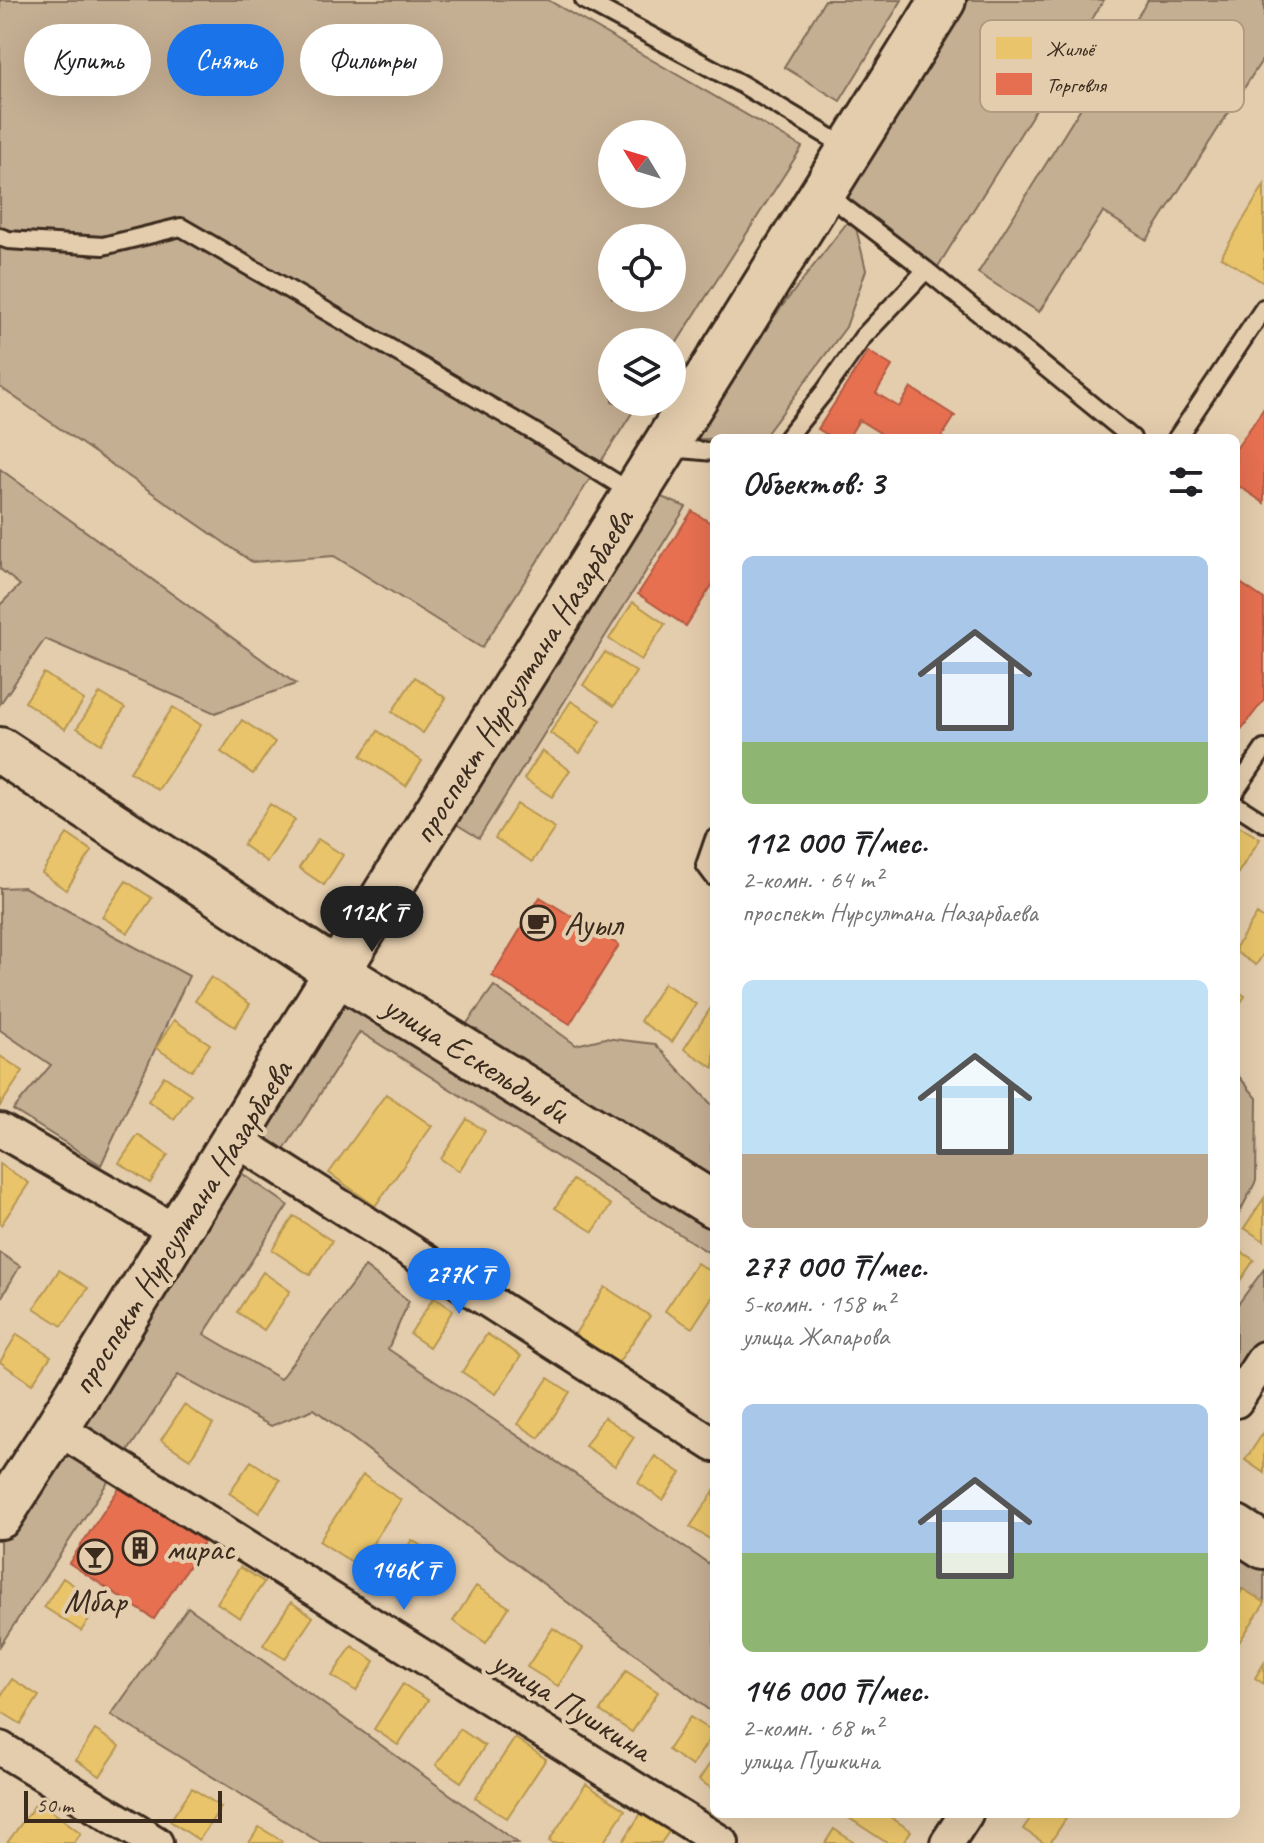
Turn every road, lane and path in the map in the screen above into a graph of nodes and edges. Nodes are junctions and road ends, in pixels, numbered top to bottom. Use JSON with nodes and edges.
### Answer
{"nodes":[{"id":1,"x":584,"y":0,"type":"edge"},
{"id":2,"x":943,"y":0,"type":"edge"},
{"id":3,"x":850,"y":149,"type":"junction"},
{"id":4,"x":824,"y":192,"type":"junction"},
{"id":5,"x":0,"y":237,"type":"edge"},
{"id":6,"x":926,"y":270,"type":"junction"},
{"id":7,"x":1264,"y":308,"type":"edge"},
{"id":8,"x":790,"y":434,"type":"edge"},
{"id":9,"x":1127,"y":434,"type":"edge"},
{"id":10,"x":1180,"y":434,"type":"edge"},
{"id":11,"x":664,"y":448,"type":"junction"},
{"id":12,"x":710,"y":452,"type":"edge"},
{"id":13,"x":635,"y":495,"type":"junction"},
{"id":14,"x":1264,"y":749,"type":"edge"},
{"id":15,"x":0,"y":750,"type":"edge"},
{"id":16,"x":1240,"y":784,"type":"edge"},
{"id":17,"x":1240,"y":808,"type":"edge"},
{"id":18,"x":1264,"y":823,"type":"edge"},
{"id":19,"x":710,"y":851,"type":"edge"},
{"id":20,"x":710,"y":872,"type":"edge"},
{"id":21,"x":337,"y":972,"type":"junction"},
{"id":22,"x":0,"y":1130,"type":"edge"},
{"id":23,"x":235,"y":1139,"type":"junction"},
{"id":24,"x":710,"y":1203,"type":"edge"},
{"id":25,"x":177,"y":1232,"type":"junction"},
{"id":26,"x":1264,"y":1358,"type":"edge"},
{"id":27,"x":1240,"y":1395,"type":"edge"},
{"id":28,"x":57,"y":1428,"type":"junction"},
{"id":29,"x":710,"y":1442,"type":"edge"},
{"id":30,"x":0,"y":1516,"type":"edge"},
{"id":31,"x":1240,"y":1531,"type":"edge"},
{"id":32,"x":1264,"y":1546,"type":"edge"},
{"id":33,"x":0,"y":1748,"type":"edge"},
{"id":34,"x":963,"y":1818,"type":"edge"},
{"id":35,"x":156,"y":1843,"type":"edge"},
{"id":36,"x":722,"y":1843,"type":"edge"},
{"id":37,"x":947,"y":1843,"type":"edge"}],
"edges":[{"from":1,"to":3,"type":"lane"},
{"from":2,"to":3,"type":"main road","name":"проспект Нурсултана Назарбаева"},
{"from":3,"to":4,"type":"main road","name":"проспект Нурсултана Назарбаева"},
{"from":4,"to":6,"type":"lane"},
{"from":4,"to":11,"type":"main road","name":"проспект Нурсултана Назарбаева"},
{"from":5,"to":13,"type":"lane"},
{"from":6,"to":8,"type":"lane"},
{"from":6,"to":9,"type":"lane"},
{"from":7,"to":10,"type":"lane"},
{"from":11,"to":12,"type":"lane"},
{"from":11,"to":13,"type":"main road","name":"проспект Нурсултана Назарбаева"},
{"from":13,"to":21,"type":"main road","name":"проспект Нурсултана Назарбаева"},
{"from":14,"to":16,"type":"lane"},
{"from":15,"to":21,"type":"main road","name":"улица Ескельды би"},
{"from":17,"to":18,"type":"lane"},
{"from":19,"to":20,"type":"lane"},
{"from":21,"to":23,"type":"main road","name":"проспект Нурсултана Назарбаева"},
{"from":21,"to":24,"type":"main road","name":"улица Ескельды би"},
{"from":22,"to":25,"type":"street"},
{"from":23,"to":25,"type":"main road","name":"проспект Нурсултана Назарбаева"},
{"from":23,"to":29,"type":"street"},
{"from":25,"to":28,"type":"main road","name":"проспект Нурсултана Назарбаева"},
{"from":26,"to":27,"type":"street"},
{"from":28,"to":30,"type":"main road","name":"проспект Нурсултана Назарбаева"},
{"from":28,"to":36,"type":"street","name":"улица Пушкина"},
{"from":31,"to":32,"type":"main road"},
{"from":33,"to":35,"type":"street"},
{"from":34,"to":37,"type":"street"}]}
